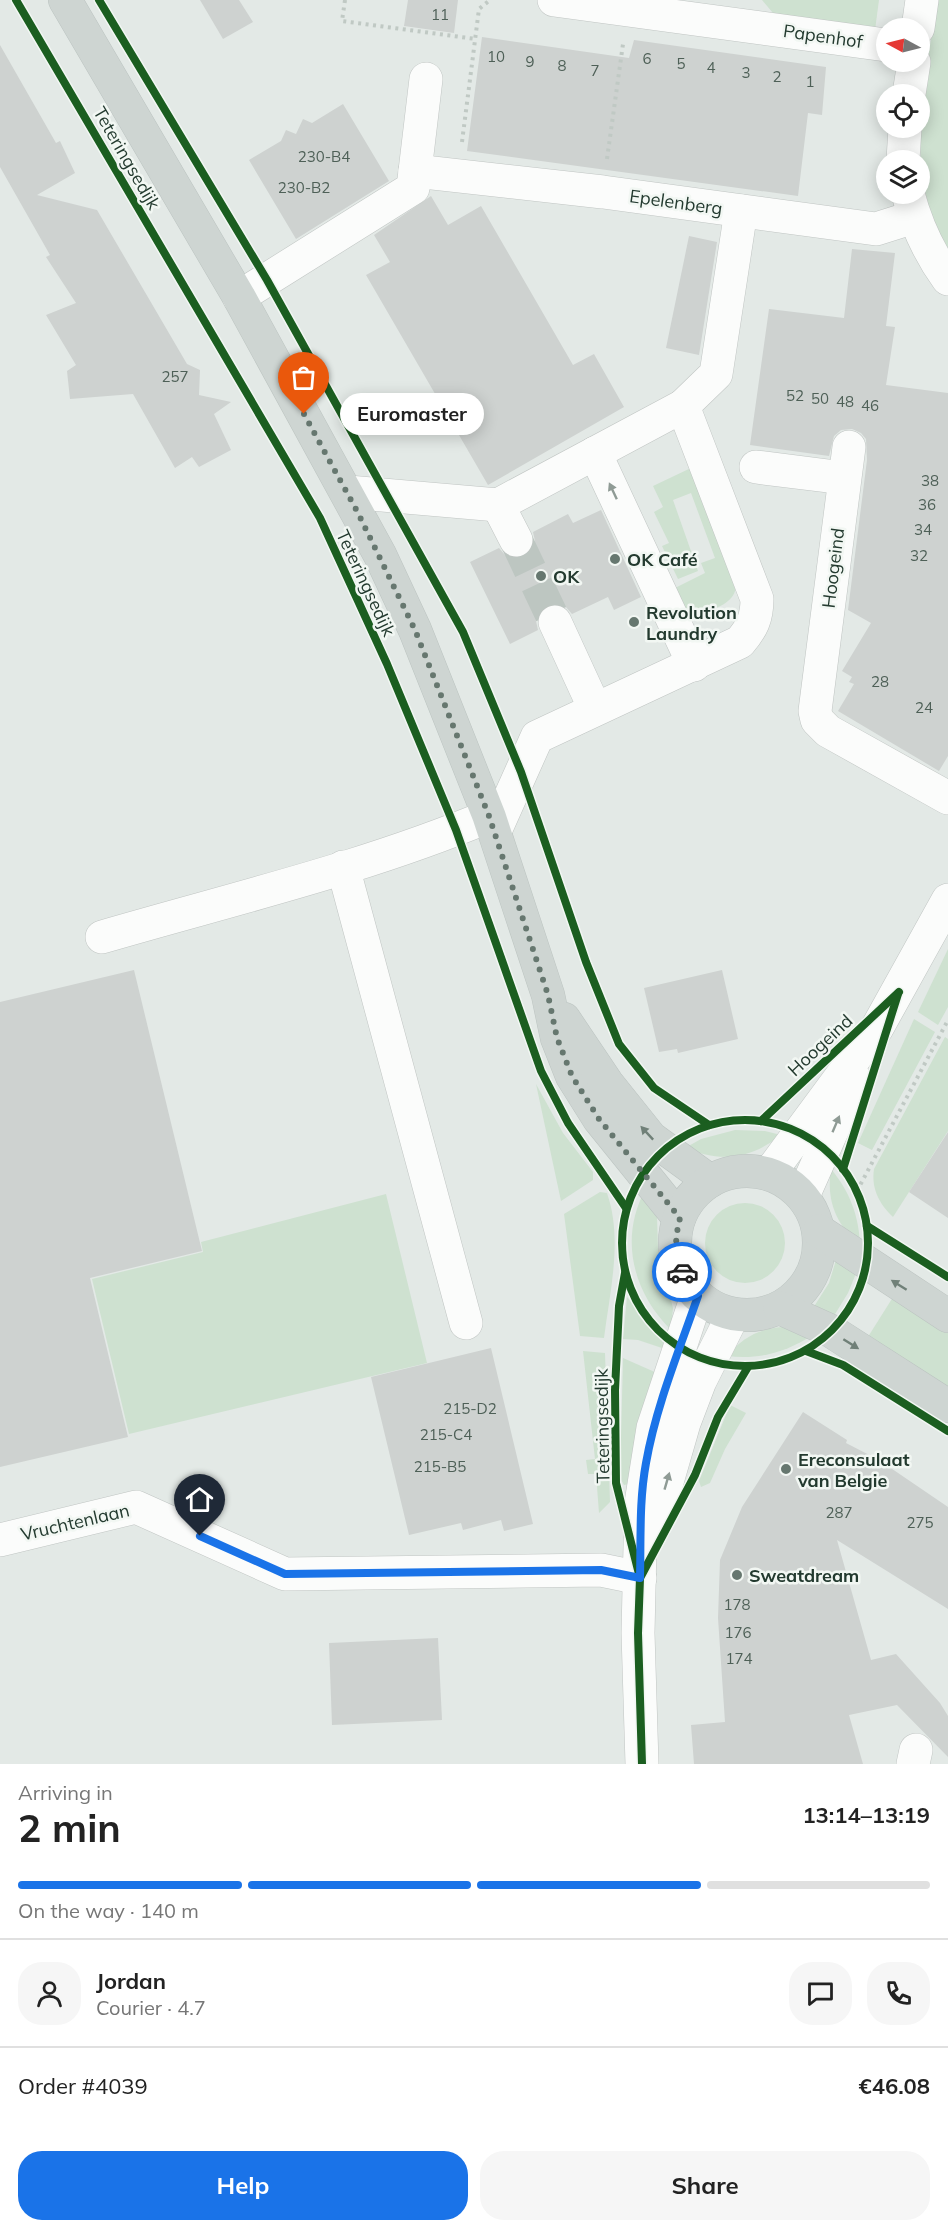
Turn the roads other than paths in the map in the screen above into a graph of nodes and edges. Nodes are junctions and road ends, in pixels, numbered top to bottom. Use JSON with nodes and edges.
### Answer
{"nodes":[{"id":1,"x":65,"y":0,"type":"edge"},
{"id":2,"x":554,"y":0,"type":"edge"},
{"id":3,"x":922,"y":0,"type":"edge"},
{"id":4,"x":751,"y":13,"type":"edge"},
{"id":5,"x":919,"y":18,"type":"edge"},
{"id":6,"x":876,"y":43,"type":"edge"},
{"id":7,"x":426,"y":79,"type":"dead end"},
{"id":8,"x":436,"y":173,"type":"junction"},
{"id":9,"x":911,"y":205,"type":"edge"},
{"id":10,"x":741,"y":211,"type":"junction"},
{"id":11,"x":948,"y":279,"type":"edge"},
{"id":12,"x":239,"y":297,"type":"junction"},
{"id":13,"x":683,"y":406,"type":"junction"},
{"id":14,"x":595,"y":453,"type":"junction"},
{"id":15,"x":756,"y":466,"type":"dead end"},
{"id":16,"x":348,"y":492,"type":"junction"},
{"id":17,"x":498,"y":505,"type":"junction"},
{"id":18,"x":516,"y":540,"type":"tunnel mouth"},
{"id":19,"x":555,"y":622,"type":"tunnel mouth"},
{"id":20,"x":694,"y":665,"type":"junction"},
{"id":21,"x":595,"y":709,"type":"junction"},
{"id":22,"x":948,"y":798,"type":"edge"},
{"id":23,"x":492,"y":823,"type":"junction"},
{"id":24,"x":343,"y":867,"type":"junction"},
{"id":25,"x":948,"y":900,"type":"edge"},
{"id":26,"x":102,"y":937,"type":"dead end"},
{"id":27,"x":548,"y":995,"type":"junction"},
{"id":28,"x":877,"y":1028,"type":"junction"},
{"id":29,"x":769,"y":1174,"type":"junction"},
{"id":30,"x":710,"y":1181,"type":"junction"},
{"id":31,"x":803,"y":1196,"type":"junction"},
{"id":32,"x":680,"y":1218,"type":"junction"},
{"id":33,"x":819,"y":1231,"type":"junction"},
{"id":34,"x":698,"y":1296,"type":"junction"},
{"id":35,"x":780,"y":1308,"type":"junction"},
{"id":36,"x":733,"y":1315,"type":"junction"},
{"id":37,"x":948,"y":1316,"type":"edge"},
{"id":38,"x":466,"y":1323,"type":"dead end"},
{"id":39,"x":948,"y":1406,"type":"edge"},
{"id":40,"x":0,"y":1540,"type":"edge"},
{"id":41,"x":640,"y":1578,"type":"junction"},
{"id":42,"x":642,"y":1764,"type":"edge"}],
"edges":[{"from":1,"to":12,"type":"main road","name":"Teteringsedijk"},
{"from":2,"to":4,"type":"street","name":"Papenhof"},
{"from":3,"to":5,"type":"street"},
{"from":4,"to":6,"type":"street","name":"Papenhof"},
{"from":7,"to":8,"type":"street"},
{"from":8,"to":10,"type":"street","name":"Epelenberg"},
{"from":8,"to":12,"type":"street"},
{"from":9,"to":10,"type":"street","name":"Epelenberg"},
{"from":9,"to":11,"type":"street","name":"Epelenberg"},
{"from":10,"to":13,"type":"street"},
{"from":12,"to":16,"type":"main road","name":"Teteringsedijk"},
{"from":13,"to":14,"type":"street"},
{"from":13,"to":20,"type":"street"},
{"from":14,"to":17,"type":"street"},
{"from":20,"to":14,"type":"street","one_way":true},
{"from":15,"to":22,"type":"street","name":"Hoogeind"},
{"from":16,"to":17,"type":"street"},
{"from":16,"to":23,"type":"main road","name":"Teteringsedijk"},
{"from":17,"to":18,"type":"street"},
{"from":19,"to":21,"type":"street"},
{"from":20,"to":21,"type":"street"},
{"from":21,"to":23,"type":"street"},
{"from":23,"to":24,"type":"street"},
{"from":23,"to":27,"type":"main road","name":"Teteringsedijk"},
{"from":24,"to":26,"type":"street"},
{"from":24,"to":38,"type":"street"},
{"from":25,"to":28,"type":"street","name":"Hoogeind"},
{"from":30,"to":27,"type":"main road","name":"Teteringsedijk","one_way":true},
{"from":27,"to":32,"type":"main road","name":"Teteringsedijk"},
{"from":28,"to":29,"type":"street","name":"Hoogeind"},
{"from":31,"to":28,"type":"street","name":"Hoogeind","one_way":true},
{"from":29,"to":30,"type":"main road"},
{"from":29,"to":31,"type":"main road"},
{"from":30,"to":32,"type":"main road"},
{"from":31,"to":33,"type":"main road"},
{"from":32,"to":34,"type":"main road"},
{"from":33,"to":35,"type":"main road"},
{"from":37,"to":33,"type":"main road","one_way":true},
{"from":34,"to":36,"type":"main road"},
{"from":34,"to":41,"type":"street"},
{"from":35,"to":36,"type":"main road"},
{"from":35,"to":39,"type":"main road","one_way":true},
{"from":41,"to":36,"type":"street","one_way":true},
{"from":40,"to":41,"type":"street","name":"Vruchtenlaan"},
{"from":41,"to":42,"type":"street"}]}
